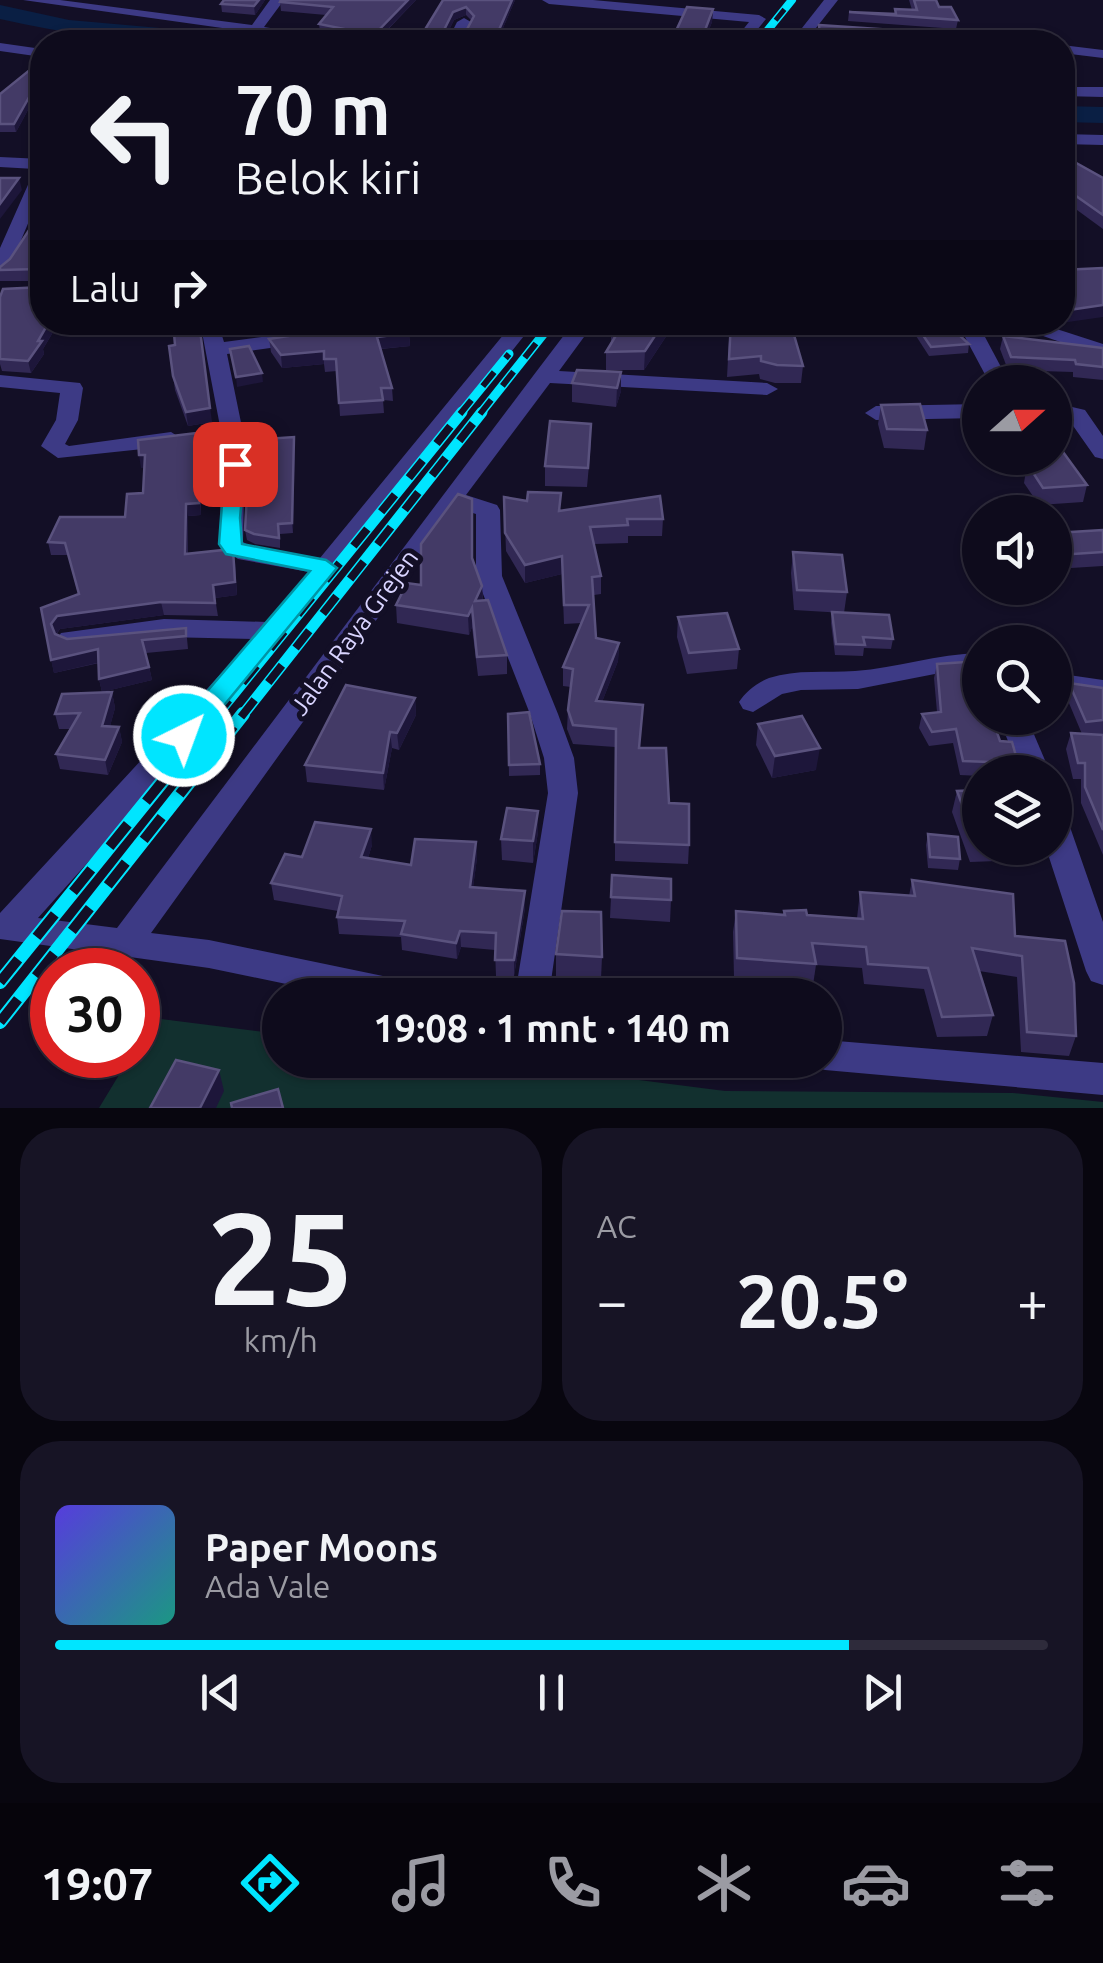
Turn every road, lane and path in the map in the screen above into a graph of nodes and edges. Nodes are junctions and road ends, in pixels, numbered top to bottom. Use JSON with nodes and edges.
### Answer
{"nodes":[{"id":1,"x":30,"y":0,"type":"edge"},
{"id":2,"x":277,"y":0,"type":"edge"},
{"id":3,"x":549,"y":0,"type":"edge"},
{"id":4,"x":832,"y":0,"type":"edge"},
{"id":5,"x":464,"y":22,"type":"dead end"},
{"id":6,"x":812,"y":27,"type":"junction"},
{"id":7,"x":828,"y":28,"type":"edge"},
{"id":8,"x":255,"y":30,"type":"joint"},
{"id":9,"x":460,"y":30,"type":"edge"},
{"id":10,"x":750,"y":30,"type":"edge"},
{"id":11,"x":809,"y":30,"type":"edge"},
{"id":12,"x":0,"y":47,"type":"edge"},
{"id":13,"x":30,"y":51,"type":"edge"},
{"id":14,"x":1075,"y":51,"type":"edge"},
{"id":15,"x":1103,"y":54,"type":"edge"},
{"id":16,"x":1075,"y":91,"type":"edge"},
{"id":17,"x":1103,"y":92,"type":"edge"},
{"id":18,"x":1075,"y":140,"type":"edge"},
{"id":19,"x":1103,"y":140,"type":"edge"},
{"id":20,"x":0,"y":162,"type":"edge"},
{"id":21,"x":30,"y":166,"type":"edge"},
{"id":22,"x":30,"y":195,"type":"edge"},
{"id":23,"x":4,"y":254,"type":"edge"},
{"id":24,"x":248,"y":335,"type":"edge"},
{"id":25,"x":515,"y":335,"type":"edge"},
{"id":26,"x":575,"y":335,"type":"edge"},
{"id":27,"x":973,"y":335,"type":"edge"},
{"id":28,"x":1053,"y":335,"type":"edge"},
{"id":29,"x":302,"y":338,"type":"edge"},
{"id":30,"x":246,"y":345,"type":"junction"},
{"id":31,"x":1103,"y":351,"type":"edge"},
{"id":32,"x":990,"y":365,"type":"edge"},
{"id":33,"x":543,"y":376,"type":"junction"},
{"id":34,"x":0,"y":382,"type":"edge"},
{"id":35,"x":767,"y":389,"type":"dead end"},
{"id":36,"x":876,"y":412,"type":"dead end"},
{"id":37,"x":962,"y":412,"type":"edge"},
{"id":38,"x":1072,"y":414,"type":"edge"},
{"id":39,"x":211,"y":433,"type":"junction"},
{"id":40,"x":1103,"y":452,"type":"edge"},
{"id":41,"x":451,"y":498,"type":"junction"},
{"id":42,"x":326,"y":568,"type":"junction"},
{"id":43,"x":274,"y":632,"type":"junction"},
{"id":44,"x":70,"y":640,"type":"edge"},
{"id":45,"x":962,"y":662,"type":"edge"},
{"id":46,"x":1072,"y":684,"type":"edge"},
{"id":47,"x":1103,"y":689,"type":"edge"},
{"id":48,"x":753,"y":702,"type":"dead end"},
{"id":49,"x":1068,"y":865,"type":"edge"},
{"id":50,"x":5,"y":927,"type":"edge"},
{"id":51,"x":125,"y":943,"type":"junction"},
{"id":52,"x":1103,"y":971,"type":"edge"},
{"id":53,"x":324,"y":978,"type":"edge"},
{"id":54,"x":535,"y":978,"type":"edge"},
{"id":55,"x":842,"y":1056,"type":"edge"},
{"id":56,"x":1103,"y":1079,"type":"edge"}],
"edges":[{"from":1,"to":8,"type":"street"},
{"from":2,"to":8,"type":"street"},
{"from":3,"to":10,"type":"street"},
{"from":4,"to":6,"type":"street"},
{"from":5,"to":9,"type":"street"},
{"from":6,"to":7,"type":"street"},
{"from":6,"to":11,"type":"street"},
{"from":12,"to":13,"type":"street"},
{"from":14,"to":15,"type":"street"},
{"from":16,"to":17,"type":"street"},
{"from":18,"to":19,"type":"street"},
{"from":20,"to":21,"type":"street"},
{"from":22,"to":23,"type":"street"},
{"from":24,"to":30,"type":"street"},
{"from":25,"to":42,"type":"street"},
{"from":26,"to":33,"type":"street","name":"Jalan Raya Grejen"},
{"from":27,"to":32,"type":"street"},
{"from":28,"to":31,"type":"street"},
{"from":29,"to":30,"type":"street"},
{"from":30,"to":39,"type":"street"},
{"from":33,"to":35,"type":"street"},
{"from":33,"to":41,"type":"street","name":"Jalan Raya Grejen"},
{"from":34,"to":39,"type":"street"},
{"from":36,"to":37,"type":"street"},
{"from":38,"to":40,"type":"street"},
{"from":39,"to":42,"type":"street"},
{"from":41,"to":51,"type":"street","name":"Jalan Raya Grejen"},
{"from":41,"to":54,"type":"street"},
{"from":42,"to":43,"type":"street"},
{"from":43,"to":44,"type":"street"},
{"from":43,"to":50,"type":"street"},
{"from":45,"to":48,"type":"street"},
{"from":46,"to":47,"type":"street"},
{"from":49,"to":52,"type":"street"},
{"from":50,"to":51,"type":"street"},
{"from":51,"to":53,"type":"street"},
{"from":55,"to":56,"type":"street"}]}
